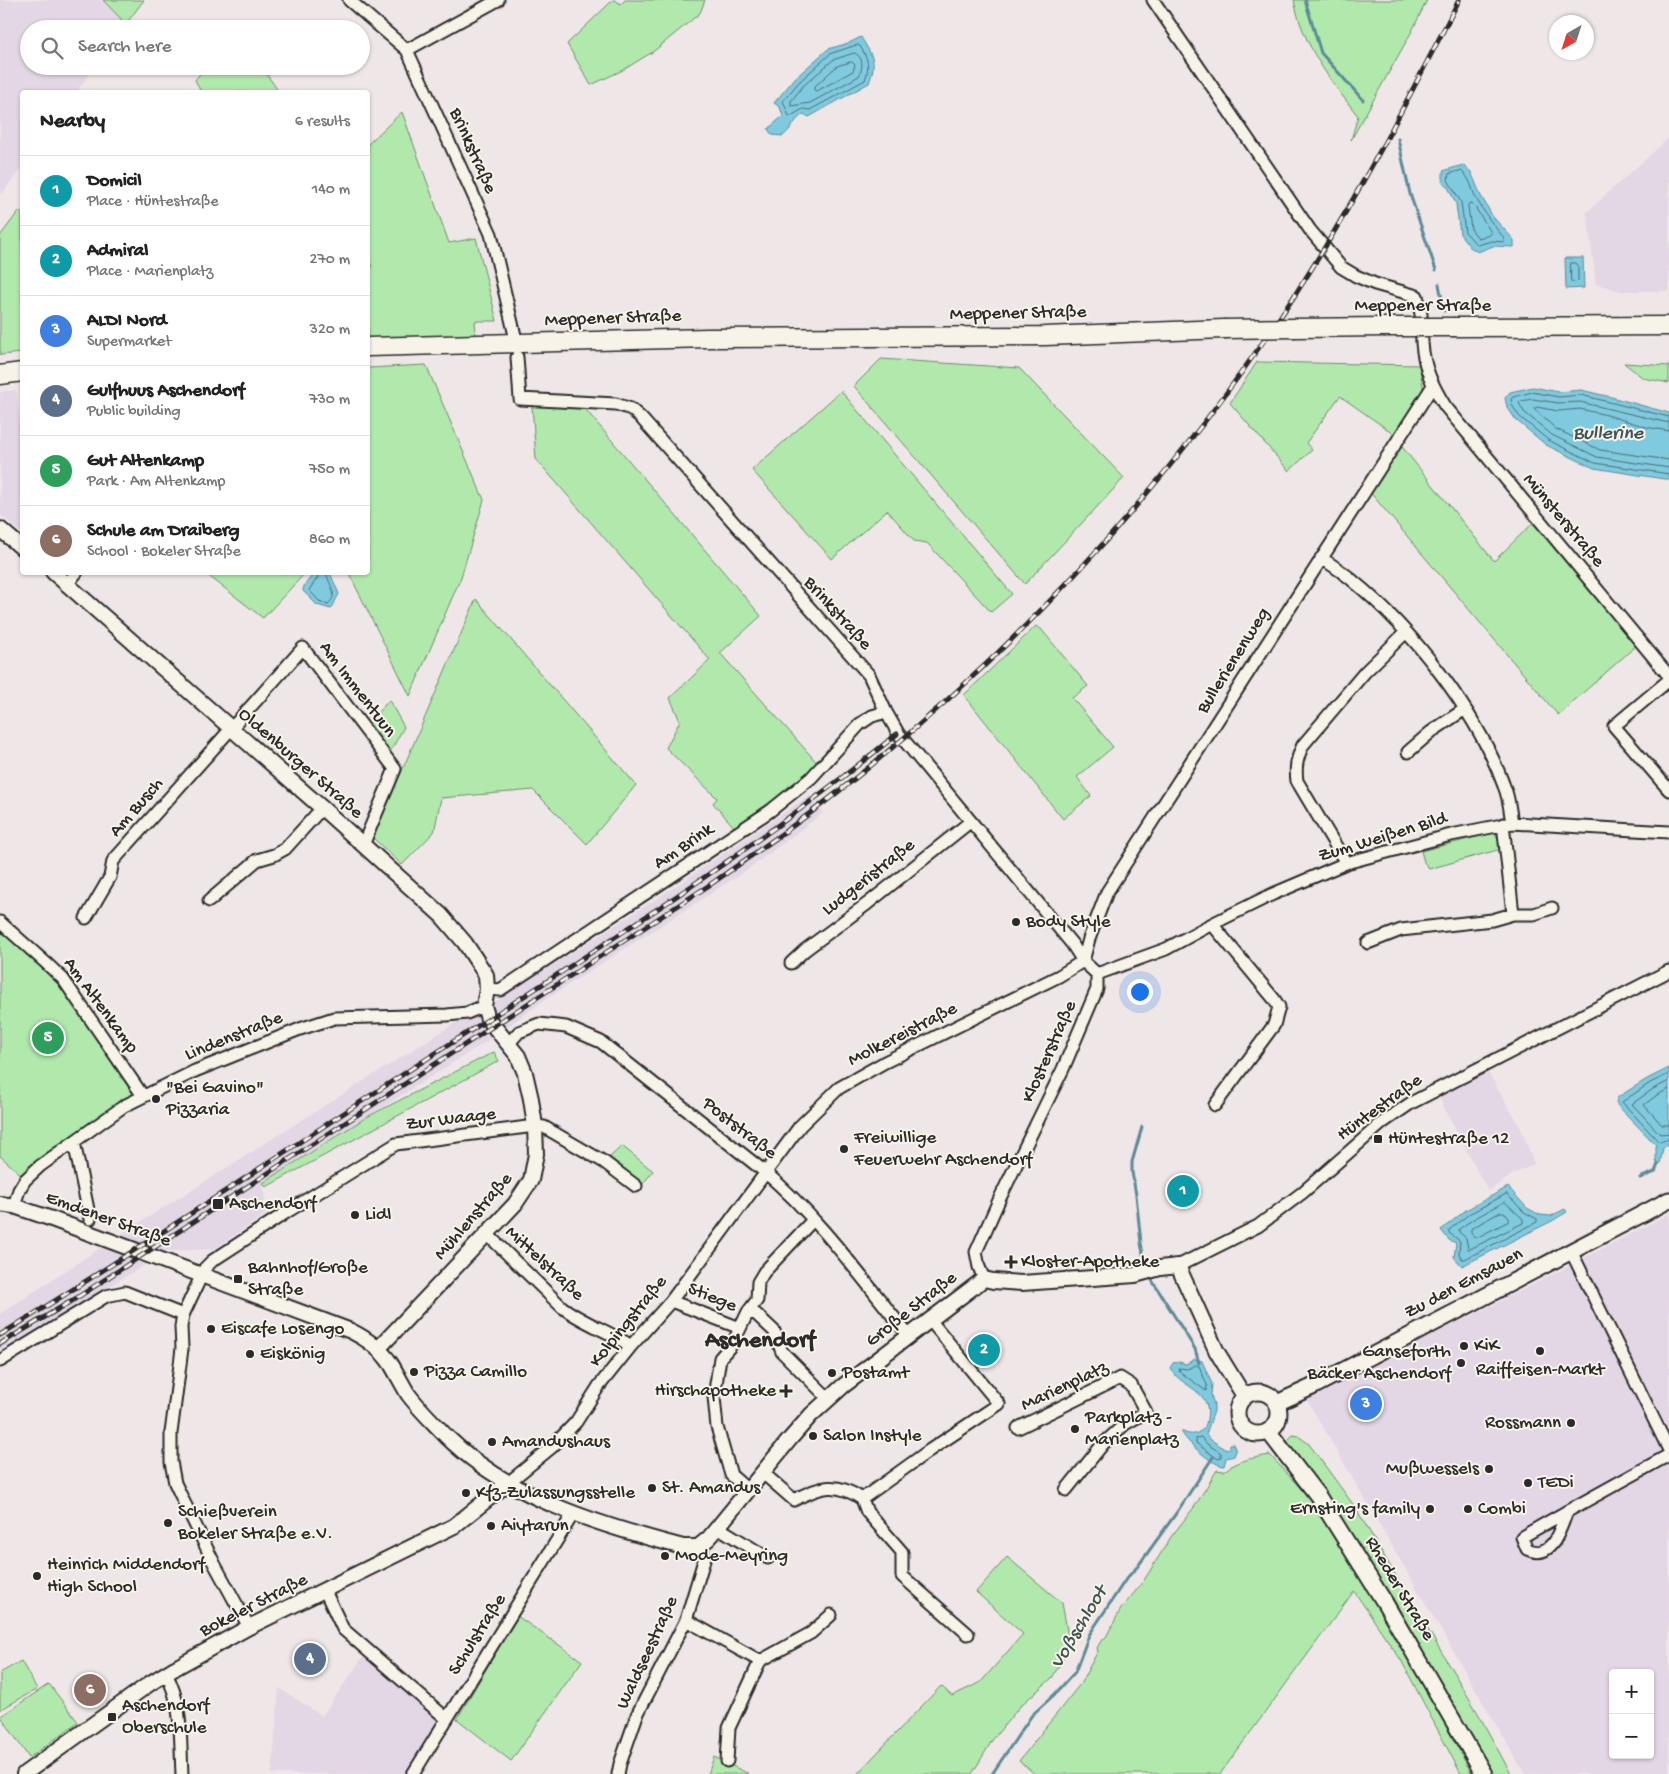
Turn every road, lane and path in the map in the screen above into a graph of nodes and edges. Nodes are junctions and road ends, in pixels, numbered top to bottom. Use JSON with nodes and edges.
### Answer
{"nodes":[{"id":1,"x":349,"y":0,"type":"edge"},
{"id":2,"x":498,"y":0,"type":"edge"},
{"id":3,"x":1153,"y":0,"type":"edge"},
{"id":4,"x":407,"y":50,"type":"junction"},
{"id":5,"x":1669,"y":326,"type":"edge"},
{"id":6,"x":370,"y":347,"type":"edge"},
{"id":7,"x":517,"y":350,"type":"junction"},
{"id":8,"x":20,"y":372,"type":"edge"},
{"id":9,"x":0,"y":375,"type":"edge"},
{"id":10,"x":1432,"y":387,"type":"junction"},
{"id":11,"x":0,"y":529,"type":"edge"},
{"id":12,"x":20,"y":546,"type":"edge"},
{"id":13,"x":1321,"y":558,"type":"junction"},
{"id":14,"x":56,"y":575,"type":"edge"},
{"id":15,"x":74,"y":575,"type":"edge"},
{"id":16,"x":67,"y":584,"type":"junction"},
{"id":17,"x":1405,"y":633,"type":"junction"},
{"id":18,"x":1669,"y":676,"type":"edge"},
{"id":19,"x":1669,"y":680,"type":"edge"},
{"id":20,"x":1465,"y":709,"type":"junction"},
{"id":21,"x":886,"y":712,"type":"junction"},
{"id":22,"x":230,"y":729,"type":"junction"},
{"id":23,"x":1408,"y":752,"type":"dead end"},
{"id":24,"x":1669,"y":790,"type":"edge"},
{"id":25,"x":322,"y":808,"type":"junction"},
{"id":26,"x":970,"y":822,"type":"junction"},
{"id":27,"x":1508,"y":823,"type":"junction"},
{"id":28,"x":1669,"y":832,"type":"edge"},
{"id":29,"x":363,"y":845,"type":"junction"},
{"id":30,"x":1346,"y":863,"type":"junction"},
{"id":31,"x":209,"y":901,"type":"dead end"},
{"id":32,"x":1552,"y":908,"type":"dead end"},
{"id":33,"x":1513,"y":914,"type":"junction"},
{"id":34,"x":86,"y":918,"type":"dead end"},
{"id":35,"x":0,"y":922,"type":"edge"},
{"id":36,"x":1212,"y":924,"type":"junction"},
{"id":37,"x":1368,"y":943,"type":"dead end"},
{"id":38,"x":1083,"y":962,"type":"junction"},
{"id":39,"x":791,"y":963,"type":"dead end"},
{"id":40,"x":1669,"y":971,"type":"edge"},
{"id":41,"x":1097,"y":974,"type":"junction"},
{"id":42,"x":487,"y":989,"type":"junction"},
{"id":43,"x":484,"y":1006,"type":"junction"},
{"id":44,"x":508,"y":1044,"type":"junction"},
{"id":45,"x":144,"y":1096,"type":"junction"},
{"id":46,"x":1215,"y":1105,"type":"dead end"},
{"id":47,"x":535,"y":1126,"type":"junction"},
{"id":48,"x":74,"y":1142,"type":"junction"},
{"id":49,"x":765,"y":1172,"type":"junction"},
{"id":50,"x":636,"y":1186,"type":"dead end"},
{"id":51,"x":1669,"y":1200,"type":"edge"},
{"id":52,"x":7,"y":1205,"type":"edge"},
{"id":53,"x":90,"y":1219,"type":"dead end"},
{"id":54,"x":813,"y":1220,"type":"junction"},
{"id":55,"x":488,"y":1234,"type":"junction"},
{"id":56,"x":1571,"y":1251,"type":"junction"},
{"id":57,"x":1178,"y":1266,"type":"junction"},
{"id":58,"x":202,"y":1275,"type":"junction"},
{"id":59,"x":984,"y":1279,"type":"junction"},
{"id":60,"x":671,"y":1301,"type":"junction"},
{"id":61,"x":748,"y":1312,"type":"junction"},
{"id":62,"x":183,"y":1315,"type":"junction"},
{"id":63,"x":930,"y":1320,"type":"junction"},
{"id":64,"x":740,"y":1328,"type":"junction"},
{"id":65,"x":909,"y":1336,"type":"junction"},
{"id":66,"x":631,"y":1346,"type":"junction"},
{"id":67,"x":378,"y":1349,"type":"junction"},
{"id":68,"x":0,"y":1360,"type":"edge"},
{"id":69,"x":1244,"y":1396,"type":"junction"},
{"id":70,"x":829,"y":1399,"type":"junction"},
{"id":71,"x":1277,"y":1403,"type":"junction"},
{"id":72,"x":1018,"y":1428,"type":"dead end"},
{"id":73,"x":1268,"y":1431,"type":"junction"},
{"id":74,"x":1669,"y":1450,"type":"edge"},
{"id":75,"x":1669,"y":1455,"type":"edge"},
{"id":76,"x":763,"y":1473,"type":"junction"},
{"id":77,"x":508,"y":1482,"type":"junction"},
{"id":78,"x":748,"y":1490,"type":"junction"},
{"id":79,"x":1066,"y":1490,"type":"dead end"},
{"id":80,"x":862,"y":1499,"type":"junction"},
{"id":81,"x":1567,"y":1511,"type":"dead end"},
{"id":82,"x":573,"y":1514,"type":"junction"},
{"id":83,"x":719,"y":1528,"type":"junction"},
{"id":84,"x":698,"y":1547,"type":"junction"},
{"id":85,"x":768,"y":1558,"type":"dead end"},
{"id":86,"x":325,"y":1591,"type":"junction"},
{"id":87,"x":831,"y":1615,"type":"dead end"},
{"id":88,"x":686,"y":1620,"type":"junction"},
{"id":89,"x":249,"y":1627,"type":"junction"},
{"id":90,"x":968,"y":1634,"type":"dead end"},
{"id":91,"x":760,"y":1661,"type":"junction"},
{"id":92,"x":166,"y":1674,"type":"junction"},
{"id":93,"x":447,"y":1719,"type":"junction"},
{"id":94,"x":727,"y":1761,"type":"dead end"},
{"id":95,"x":24,"y":1774,"type":"edge"},
{"id":96,"x":182,"y":1774,"type":"edge"},
{"id":97,"x":413,"y":1774,"type":"edge"},
{"id":98,"x":618,"y":1774,"type":"edge"},
{"id":99,"x":1484,"y":1774,"type":"edge"}],
"edges":[{"from":1,"to":4,"type":"street","name":"Brinkstraße"},
{"from":2,"to":4,"type":"street"},
{"from":3,"to":10,"type":"street","name":"Münsterstraße"},
{"from":4,"to":7,"type":"street","name":"Brinkstraße"},
{"from":5,"to":7,"type":"main road","name":"Meppener Straße","bridge":true},
{"from":6,"to":7,"type":"main road","name":"Meppener Straße"},
{"from":7,"to":21,"type":"street","name":"Brinkstraße"},
{"from":8,"to":9,"type":"main road"},
{"from":10,"to":13,"type":"street","name":"Bullerienenweg"},
{"from":10,"to":18,"type":"street","name":"Münsterstraße"},
{"from":11,"to":12,"type":"street"},
{"from":13,"to":17,"type":"street"},
{"from":13,"to":38,"type":"street","name":"Bullerienenweg"},
{"from":14,"to":16,"type":"street","name":"Oldenburger Straße"},
{"from":15,"to":16,"type":"street"},
{"from":16,"to":22,"type":"street","name":"Oldenburger Straße"},
{"from":17,"to":20,"type":"street"},
{"from":17,"to":30,"type":"street"},
{"from":19,"to":24,"type":"street"},
{"from":20,"to":23,"type":"street"},
{"from":20,"to":27,"type":"street"},
{"from":21,"to":26,"type":"street","name":"Brinkstraße"},
{"from":21,"to":42,"type":"street","name":"Am Brink"},
{"from":22,"to":25,"type":"street","name":"Oldenburger Straße"},
{"from":22,"to":29,"type":"street","name":"Am Immentuun"},
{"from":22,"to":34,"type":"street","name":"Am Busch"},
{"from":25,"to":29,"type":"street","name":"Oldenburger Straße"},
{"from":25,"to":31,"type":"street"},
{"from":26,"to":38,"type":"street","name":"Brinkstraße"},
{"from":26,"to":39,"type":"street","name":"Ludgeristraße"},
{"from":27,"to":28,"type":"street","name":"Zum Weißen Bild"},
{"from":27,"to":30,"type":"street","name":"Zum Weißen Bild"},
{"from":27,"to":33,"type":"street"},
{"from":29,"to":42,"type":"street","name":"Oldenburger Straße"},
{"from":30,"to":36,"type":"street","name":"Zum Weißen Bild"},
{"from":32,"to":33,"type":"street"},
{"from":33,"to":37,"type":"street"},
{"from":35,"to":45,"type":"street","name":"Am Altenkamp"},
{"from":36,"to":41,"type":"street","name":"Zum Weißen Bild"},
{"from":36,"to":46,"type":"street"},
{"from":38,"to":41,"type":"street","name":"Brinkstraße"},
{"from":38,"to":49,"type":"street","name":"Molkereistraße"},
{"from":40,"to":57,"type":"street","name":"Hüntestraße"},
{"from":41,"to":59,"type":"street","name":"Klosterstraße"},
{"from":42,"to":43,"type":"street","name":"Oldenburger Straße"},
{"from":43,"to":44,"type":"street","name":"Mühlenstraße"},
{"from":43,"to":45,"type":"street","name":"Lindenstraße"},
{"from":44,"to":47,"type":"street","name":"Mühlenstraße"},
{"from":44,"to":49,"type":"street","name":"Poststraße"},
{"from":45,"to":48,"type":"street","name":"Lindenstraße"},
{"from":47,"to":50,"type":"street"},
{"from":47,"to":55,"type":"street","name":"Mühlenstraße"},
{"from":47,"to":58,"type":"street","name":"Zur Waage"},
{"from":48,"to":52,"type":"street","name":"Lindenstraße"},
{"from":48,"to":53,"type":"street"},
{"from":49,"to":54,"type":"street","name":"Poststraße"},
{"from":49,"to":60,"type":"street","name":"Kolpingstraße"},
{"from":51,"to":56,"type":"main road","name":"Zu den Emsauen"},
{"from":52,"to":58,"type":"street","name":"Emdener Straße"},
{"from":54,"to":61,"type":"street"},
{"from":54,"to":65,"type":"street","name":"Poststraße"},
{"from":55,"to":66,"type":"street","name":"Mittelstraße"},
{"from":55,"to":67,"type":"street","name":"Mühlenstraße"},
{"from":56,"to":71,"type":"main road","name":"Zu den Emsauen"},
{"from":56,"to":74,"type":"street"},
{"from":57,"to":59,"type":"street","name":"Große Straße"},
{"from":57,"to":69,"type":"street"},
{"from":58,"to":62,"type":"street","name":"Zur Waage"},
{"from":58,"to":67,"type":"street"},
{"from":59,"to":63,"type":"street","name":"Große Straße"},
{"from":60,"to":64,"type":"street","name":"Stiege"},
{"from":60,"to":66,"type":"street","name":"Kolpingstraße"},
{"from":61,"to":64,"type":"street"},
{"from":61,"to":70,"type":"street"},
{"from":62,"to":68,"type":"street"},
{"from":62,"to":89,"type":"street"},
{"from":63,"to":65,"type":"street","name":"Große Straße"},
{"from":63,"to":80,"type":"street","name":"Marienplatz"},
{"from":64,"to":78,"type":"street"},
{"from":65,"to":70,"type":"street","name":"Große Straße"},
{"from":66,"to":77,"type":"street","name":"Kolpingstraße"},
{"from":67,"to":77,"type":"street"},
{"from":69,"to":71,"type":"main road"},
{"from":69,"to":73,"type":"main road"},
{"from":70,"to":76,"type":"street","name":"Große Straße"},
{"from":71,"to":73,"type":"main road"},
{"from":72,"to":79,"type":"street","name":"Marienplatz"},
{"from":73,"to":99,"type":"main road","name":"Rheder Straße"},
{"from":75,"to":81,"type":"street"},
{"from":76,"to":78,"type":"street","name":"Große Straße"},
{"from":76,"to":80,"type":"street"},
{"from":77,"to":82,"type":"street"},
{"from":77,"to":86,"type":"street","name":"Bokeler Straße"},
{"from":78,"to":83,"type":"street","name":"Große Straße"},
{"from":80,"to":90,"type":"street"},
{"from":82,"to":84,"type":"street"},
{"from":82,"to":93,"type":"street","name":"Schulstraße"},
{"from":83,"to":84,"type":"street","name":"Große Straße"},
{"from":83,"to":85,"type":"street"},
{"from":84,"to":88,"type":"street","name":"Waldseestraße"},
{"from":86,"to":89,"type":"street","name":"Bokeler Straße"},
{"from":86,"to":93,"type":"street"},
{"from":87,"to":91,"type":"street"},
{"from":88,"to":91,"type":"street"},
{"from":88,"to":98,"type":"street","name":"Waldseestraße"},
{"from":89,"to":92,"type":"street","name":"Bokeler Straße"},
{"from":91,"to":94,"type":"street"},
{"from":92,"to":95,"type":"street","name":"Bokeler Straße"},
{"from":92,"to":96,"type":"street"},
{"from":93,"to":97,"type":"street","name":"Schulstraße"}]}
